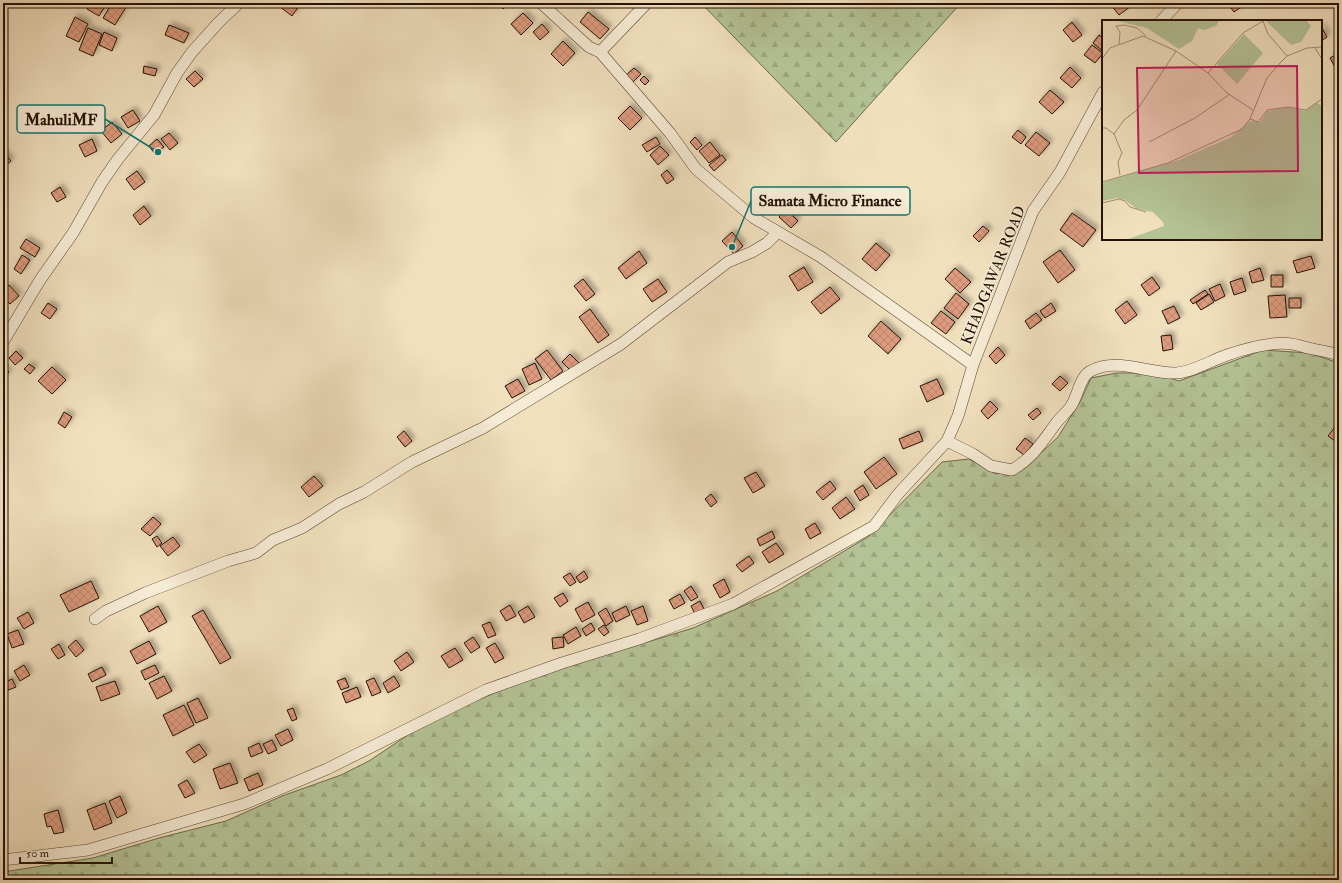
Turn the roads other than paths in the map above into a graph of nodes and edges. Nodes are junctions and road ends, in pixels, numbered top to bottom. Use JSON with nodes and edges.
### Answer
{"nodes":[{"id":1,"x":239,"y":3,"type":"edge"},
{"id":2,"x":541,"y":3,"type":"edge"},
{"id":3,"x":647,"y":3,"type":"edge"},
{"id":4,"x":1178,"y":3,"type":"edge"},
{"id":5,"x":1163,"y":20,"type":"edge"},
{"id":6,"x":600,"y":52,"type":"junction"},
{"id":7,"x":1102,"y":94,"type":"edge"},
{"id":8,"x":778,"y":232,"type":"junction"},
{"id":9,"x":3,"y":342,"type":"edge"},
{"id":10,"x":1339,"y":355,"type":"edge"},
{"id":11,"x":973,"y":365,"type":"junction"},
{"id":12,"x":946,"y":441,"type":"junction"},
{"id":13,"x":95,"y":619,"type":"dead end"},
{"id":14,"x":3,"y":860,"type":"edge"}],
"edges":[{"from":1,"to":9,"type":"street"},
{"from":2,"to":6,"type":"street"},
{"from":3,"to":6,"type":"street"},
{"from":4,"to":5,"type":"street"},
{"from":6,"to":8,"type":"street"},
{"from":7,"to":11,"type":"street","name":"KHADGAWAR ROAD"},
{"from":8,"to":11,"type":"street"},
{"from":8,"to":13,"type":"street"},
{"from":10,"to":12,"type":"street"},
{"from":11,"to":12,"type":"street","name":"KHADGAWAR ROAD"},
{"from":12,"to":14,"type":"street","name":"KHADGAWAR ROAD"}]}
